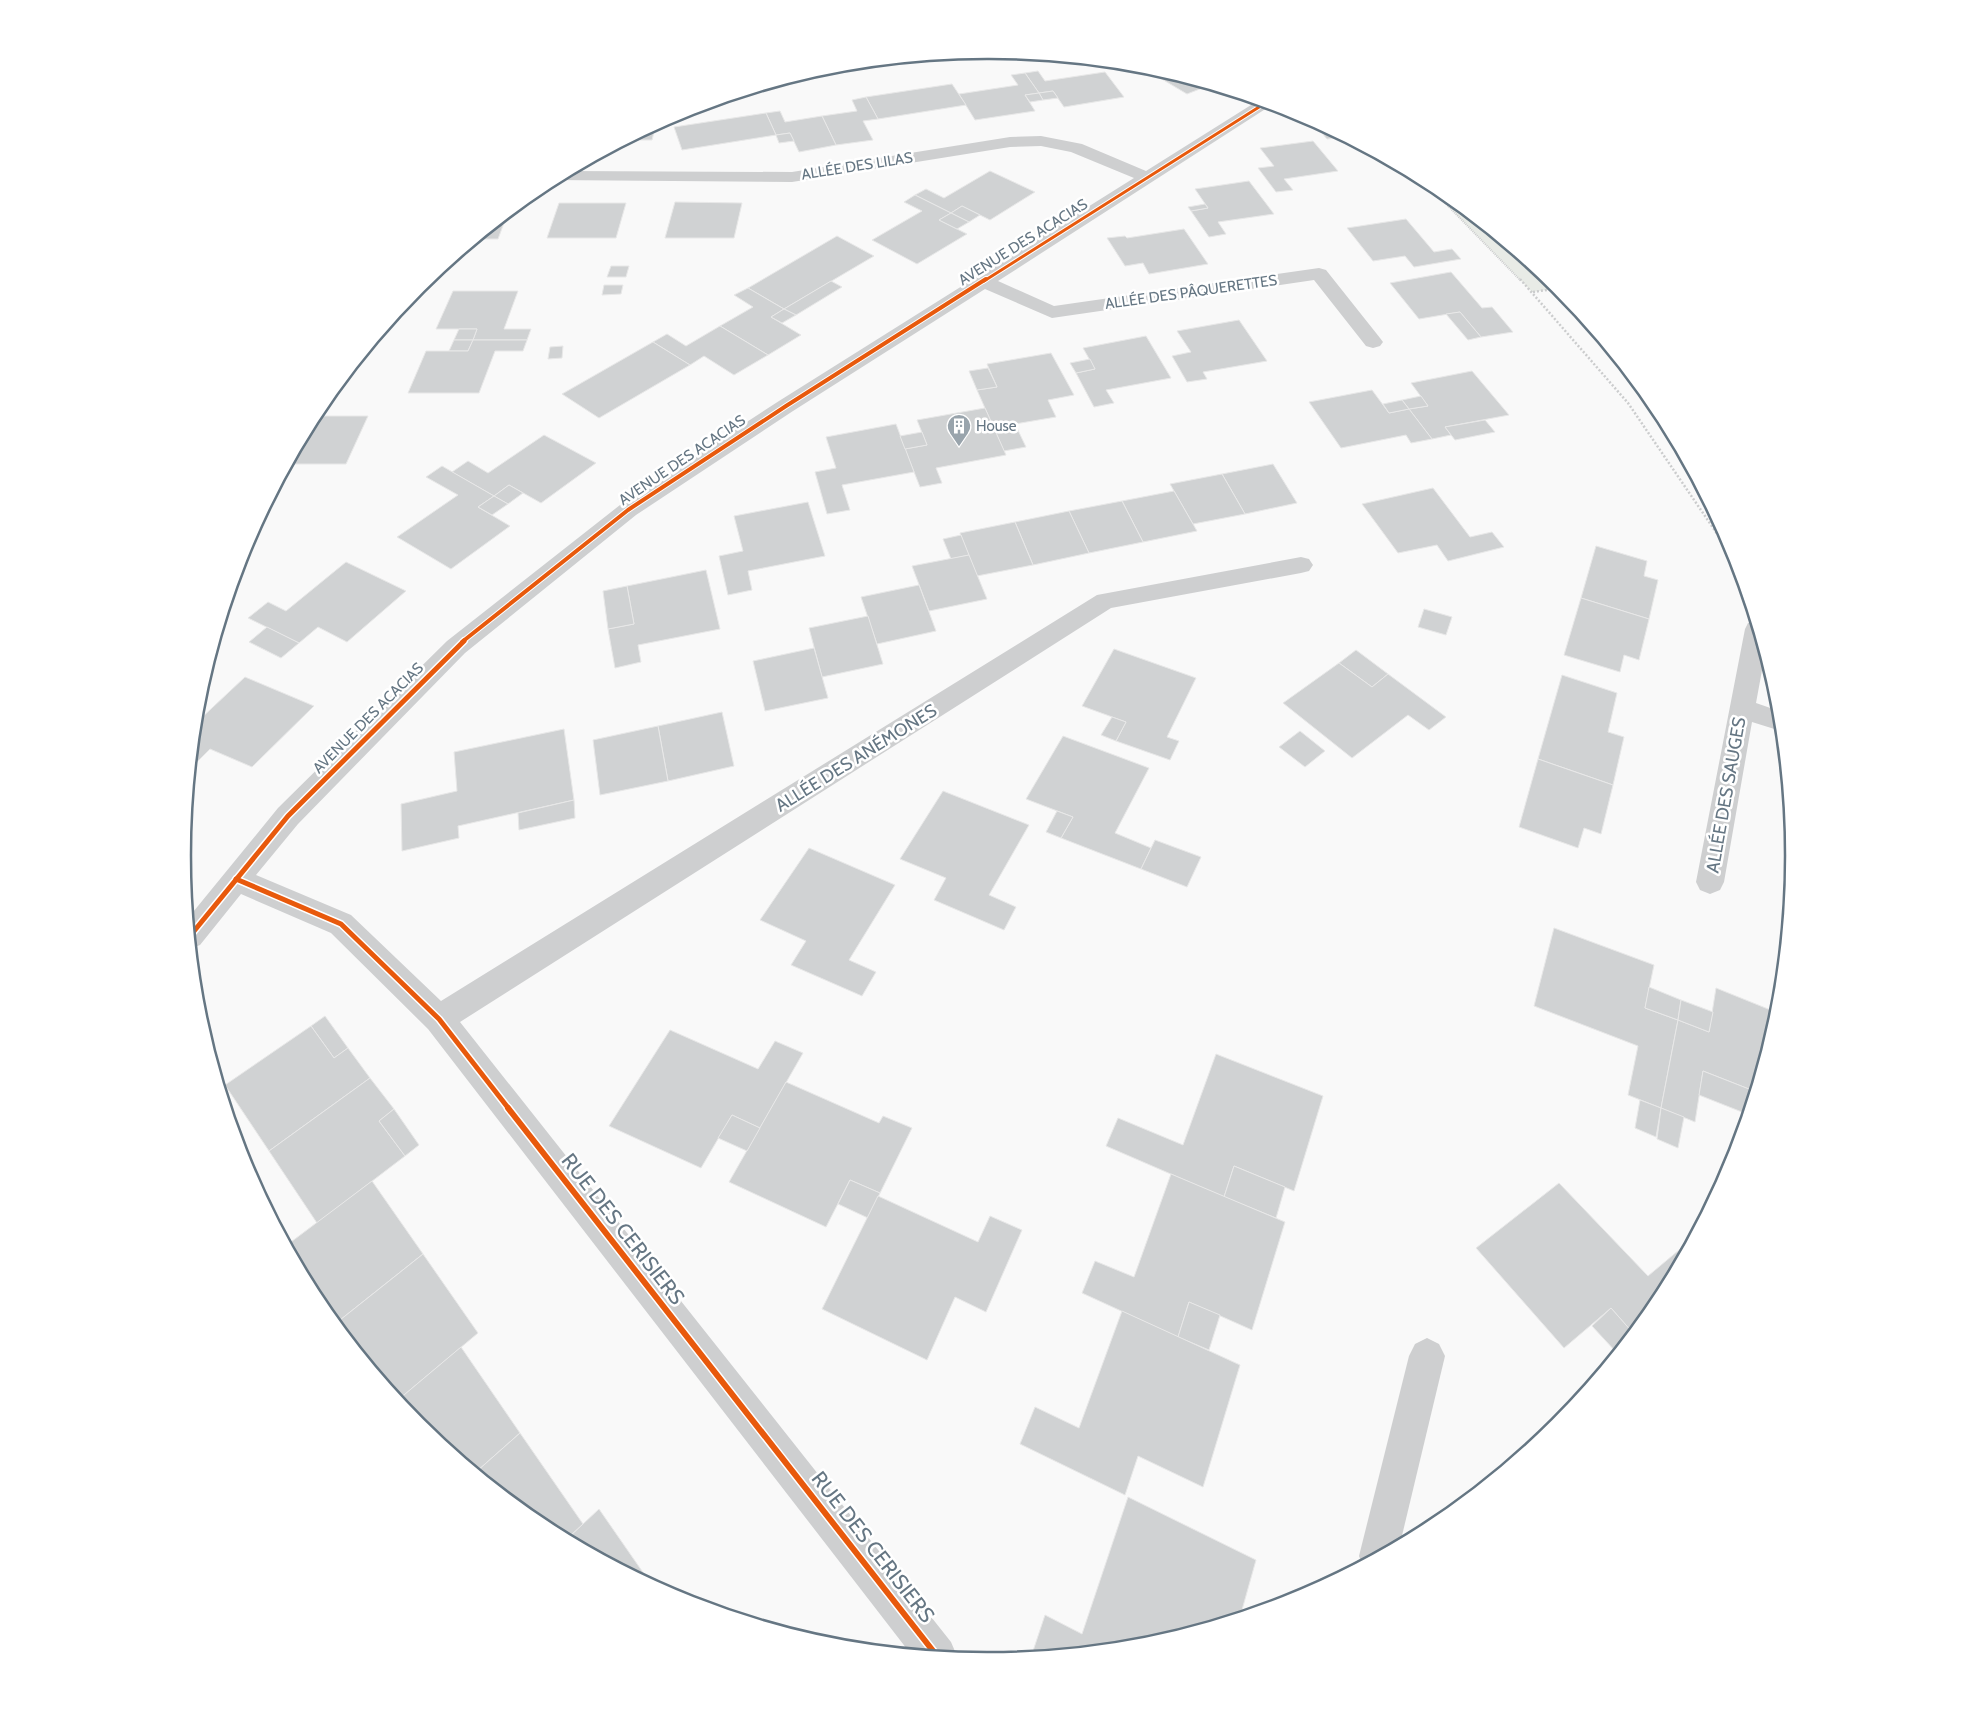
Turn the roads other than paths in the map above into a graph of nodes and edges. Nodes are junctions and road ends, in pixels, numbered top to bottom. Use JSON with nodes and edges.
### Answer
{"nodes":[{"id":1,"x":1260,"y":107,"type":"edge"},
{"id":2,"x":572,"y":176,"type":"edge"},
{"id":3,"x":1148,"y":178,"type":"junction"},
{"id":4,"x":983,"y":281,"type":"junction"},
{"id":5,"x":1373,"y":342,"type":"dead end"},
{"id":6,"x":1300,"y":565,"type":"dead end"},
{"id":7,"x":1755,"y":639,"type":"edge"},
{"id":8,"x":1742,"y":708,"type":"junction"},
{"id":9,"x":1772,"y":719,"type":"edge"},
{"id":10,"x":236,"y":879,"type":"junction"},
{"id":11,"x":1710,"y":882,"type":"dead end"},
{"id":12,"x":195,"y":930,"type":"edge"},
{"id":13,"x":439,"y":1019,"type":"junction"},
{"id":14,"x":1427,"y":1356,"type":"dead end"},
{"id":15,"x":1380,"y":1549,"type":"edge"},
{"id":16,"x":933,"y":1651,"type":"edge"}],
"edges":[{"from":1,"to":3,"type":"street","name":"AVENUE DES ACACIAS"},
{"from":2,"to":3,"type":"street","name":"ALLÉE DES LILAS"},
{"from":3,"to":4,"type":"street","name":"AVENUE DES ACACIAS"},
{"from":4,"to":5,"type":"street","name":"ALLÉE DES PÂQUERETTES"},
{"from":4,"to":10,"type":"street","name":"AVENUE DES ACACIAS"},
{"from":6,"to":13,"type":"street","name":"ALLÉE DES ANÉMONES"},
{"from":7,"to":8,"type":"street","name":"ALLÉE DES SAUGES"},
{"from":8,"to":9,"type":"street","name":"ALLÉE DES SAUGES"},
{"from":8,"to":11,"type":"street","name":"ALLÉE DES SAUGES"},
{"from":10,"to":12,"type":"street","name":"AVENUE DES ACACIAS"},
{"from":10,"to":13,"type":"street","name":"RUE DES CERISIERS"},
{"from":13,"to":16,"type":"street","name":"RUE DES CERISIERS"},
{"from":14,"to":15,"type":"street"}]}
